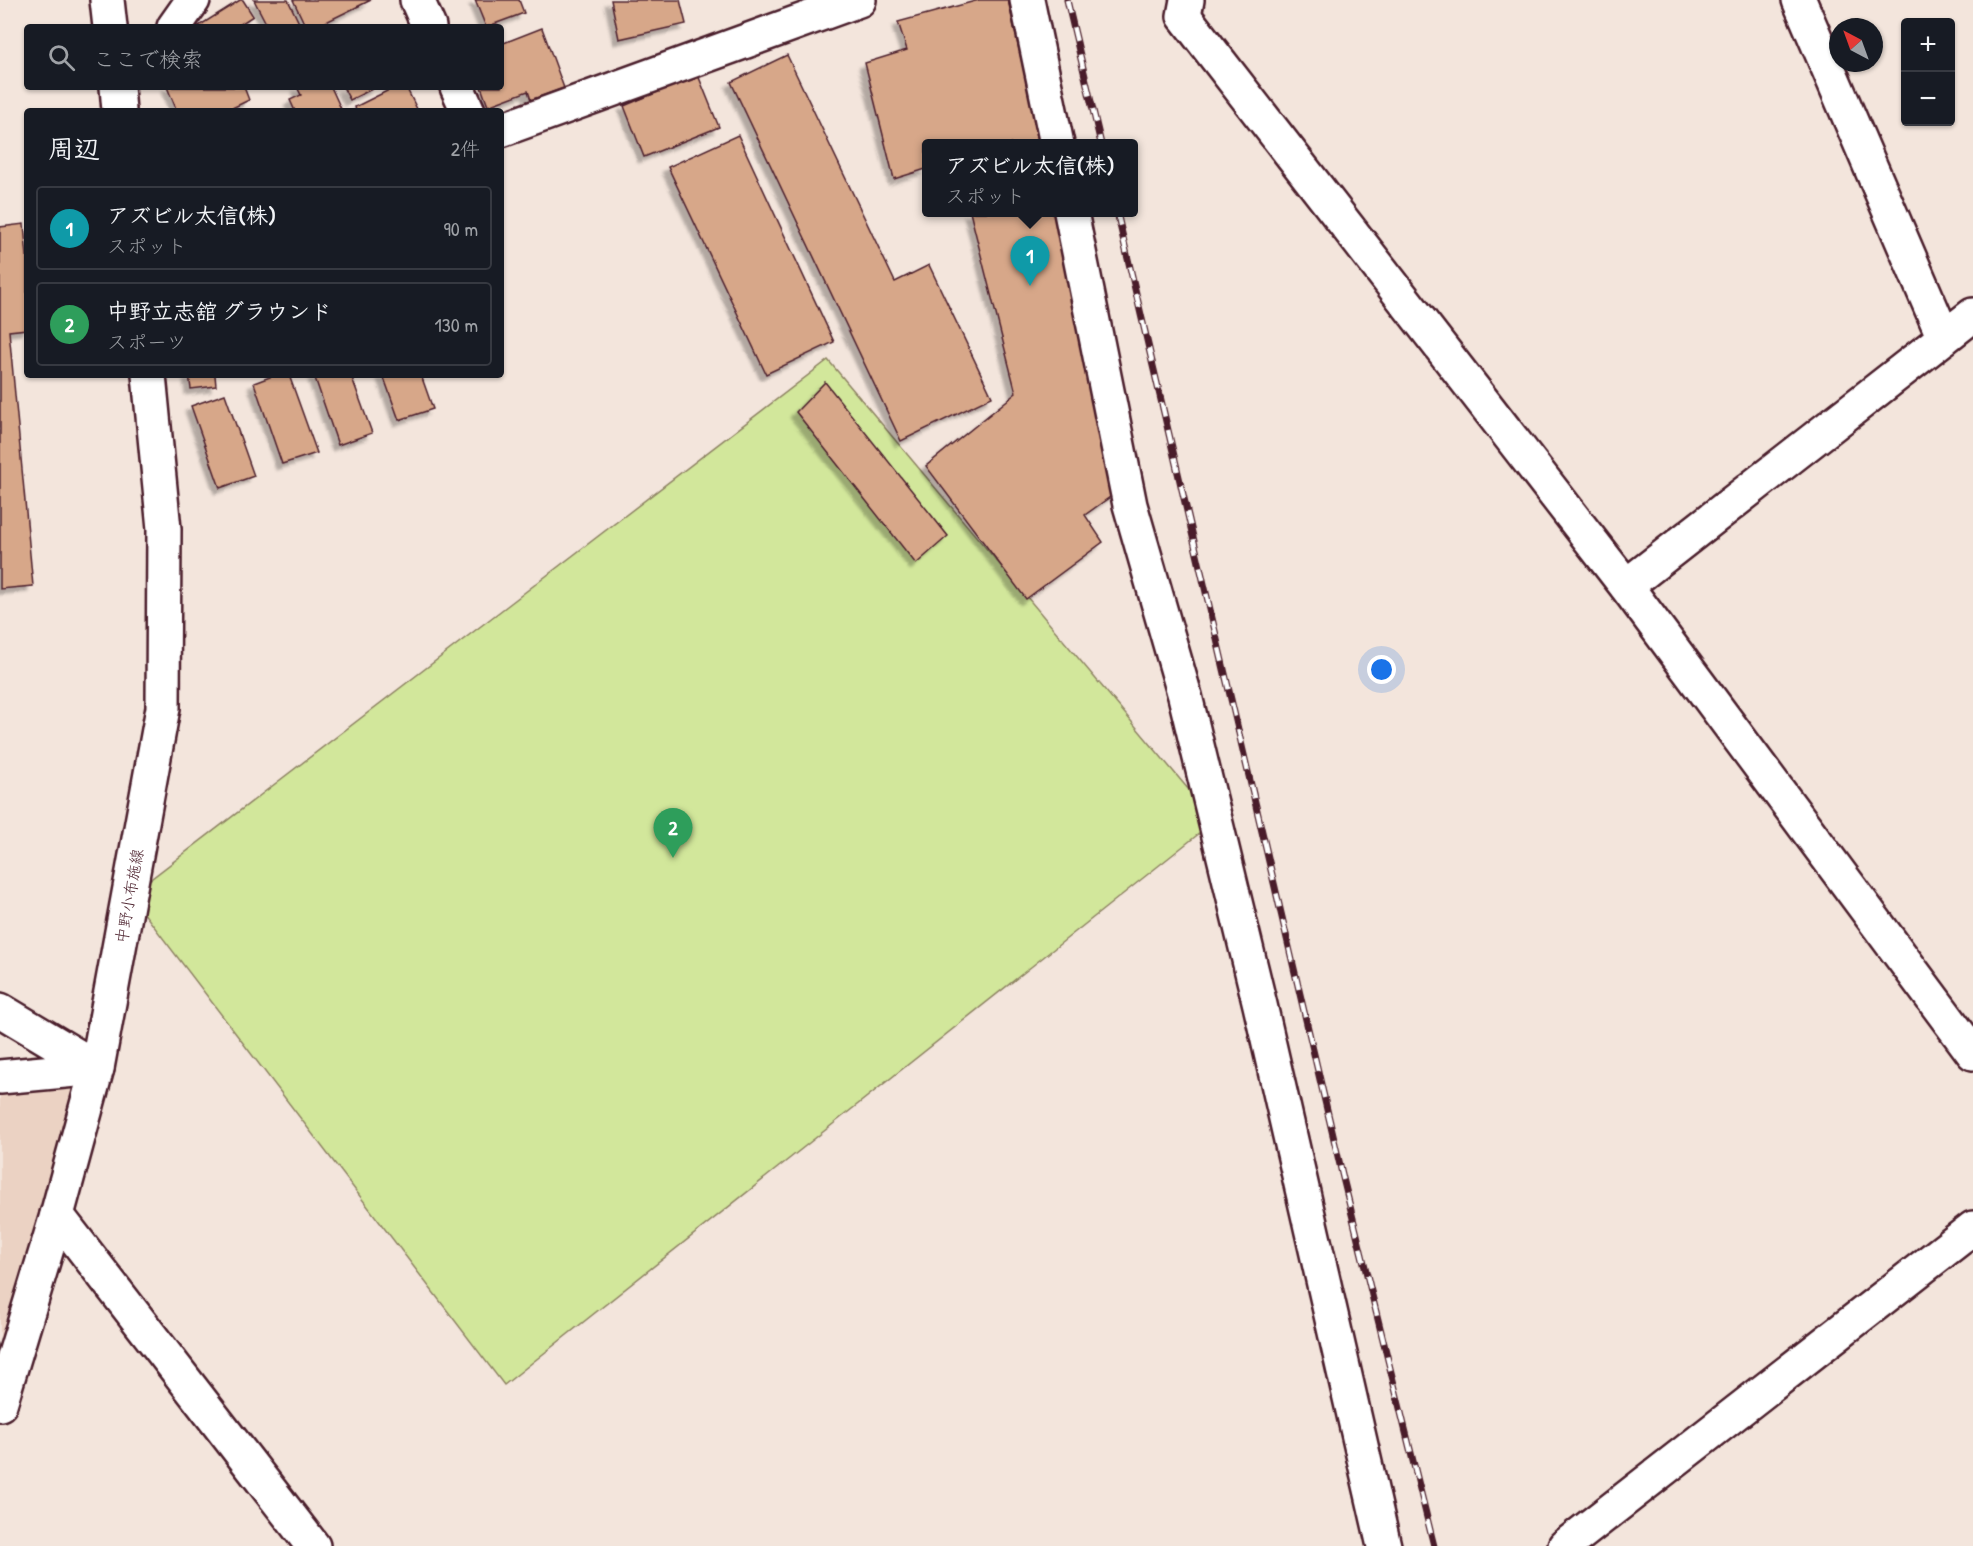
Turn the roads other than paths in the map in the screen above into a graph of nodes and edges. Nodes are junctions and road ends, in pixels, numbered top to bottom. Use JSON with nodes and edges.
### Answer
{"nodes":[{"id":1,"x":107,"y":0,"type":"edge"},
{"id":2,"x":193,"y":0,"type":"edge"},
{"id":3,"x":417,"y":0,"type":"edge"},
{"id":4,"x":859,"y":0,"type":"edge"},
{"id":5,"x":1028,"y":0,"type":"edge"},
{"id":6,"x":1187,"y":0,"type":"edge"},
{"id":7,"x":1799,"y":0,"type":"edge"},
{"id":8,"x":110,"y":24,"type":"edge"},
{"id":9,"x":176,"y":24,"type":"edge"},
{"id":10,"x":428,"y":24,"type":"edge"},
{"id":11,"x":117,"y":90,"type":"edge"},
{"id":12,"x":458,"y":90,"type":"edge"},
{"id":13,"x":119,"y":108,"type":"edge"},
{"id":14,"x":467,"y":108,"type":"edge"},
{"id":15,"x":504,"y":129,"type":"edge"},
{"id":16,"x":1056,"y":139,"type":"edge"},
{"id":17,"x":1072,"y":217,"type":"edge"},
{"id":18,"x":1973,"y":315,"type":"edge"},
{"id":19,"x":1944,"y":338,"type":"junction"},
{"id":20,"x":149,"y":378,"type":"edge"},
{"id":21,"x":1626,"y":586,"type":"junction"},
{"id":22,"x":0,"y":1010,"type":"edge"},
{"id":23,"x":1973,"y":1053,"type":"edge"},
{"id":24,"x":97,"y":1068,"type":"junction"},
{"id":25,"x":0,"y":1077,"type":"edge"},
{"id":26,"x":57,"y":1215,"type":"junction"},
{"id":27,"x":1973,"y":1228,"type":"edge"},
{"id":28,"x":0,"y":1404,"type":"edge"},
{"id":29,"x":313,"y":1546,"type":"edge"},
{"id":30,"x":1384,"y":1546,"type":"edge"},
{"id":31,"x":1565,"y":1546,"type":"edge"}],
"edges":[{"from":1,"to":8,"type":"street"},
{"from":2,"to":9,"type":"street"},
{"from":3,"to":10,"type":"street"},
{"from":4,"to":15,"type":"street"},
{"from":5,"to":16,"type":"street"},
{"from":6,"to":21,"type":"street"},
{"from":7,"to":19,"type":"street"},
{"from":11,"to":13,"type":"street"},
{"from":12,"to":14,"type":"street"},
{"from":17,"to":30,"type":"street"},
{"from":18,"to":19,"type":"street"},
{"from":19,"to":21,"type":"street"},
{"from":20,"to":24,"type":"street","name":"中野小布施線"},
{"from":21,"to":23,"type":"street"},
{"from":22,"to":24,"type":"street"},
{"from":24,"to":25,"type":"street"},
{"from":24,"to":26,"type":"street","name":"中野小布施線"},
{"from":26,"to":28,"type":"street","name":"中野小布施線"},
{"from":26,"to":29,"type":"street"},
{"from":27,"to":31,"type":"street"}]}
